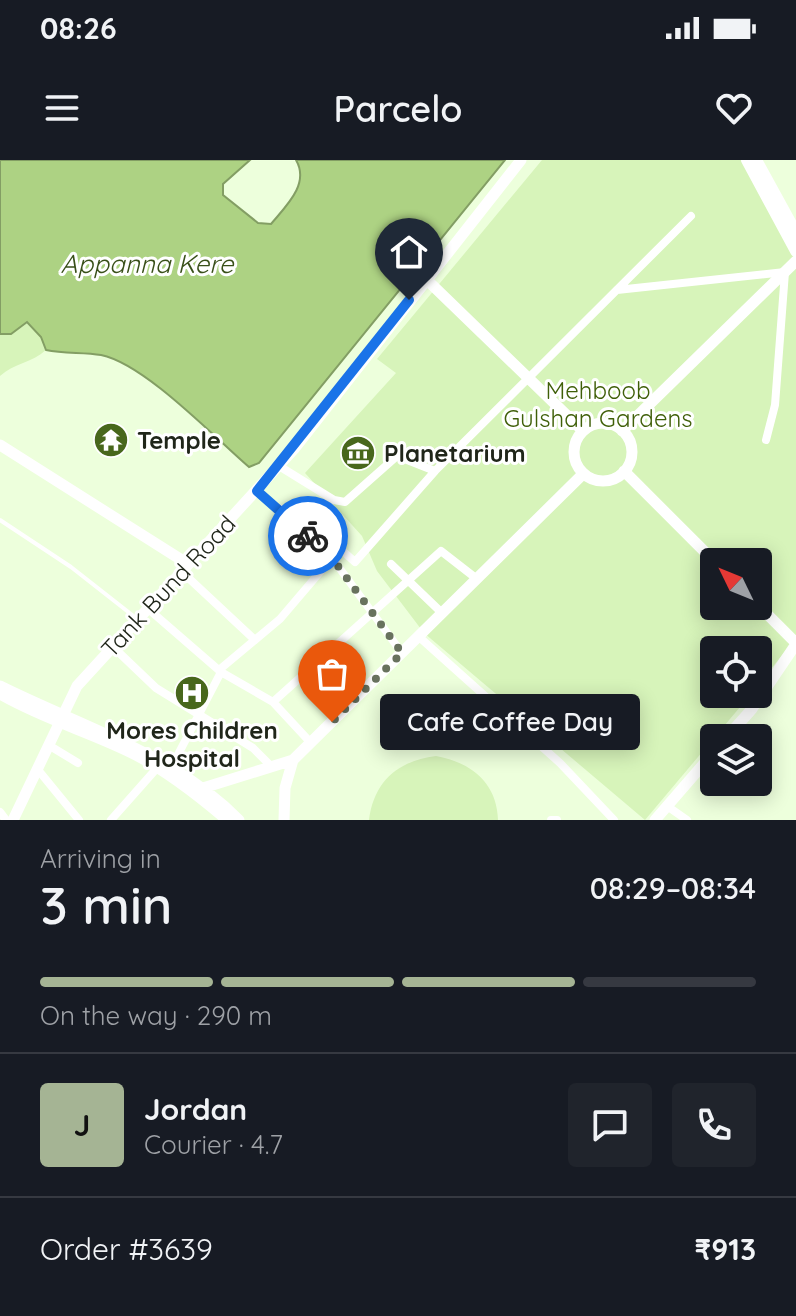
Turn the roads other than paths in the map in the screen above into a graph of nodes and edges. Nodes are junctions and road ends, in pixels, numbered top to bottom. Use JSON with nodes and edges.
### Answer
{"nodes":[{"id":1,"x":521,"y":160,"type":"edge"},
{"id":2,"x":747,"y":160,"type":"edge"},
{"id":3,"x":756,"y":160,"type":"edge"},
{"id":4,"x":691,"y":216,"type":"dead end"},
{"id":5,"x":796,"y":233,"type":"edge"},
{"id":6,"x":796,"y":251,"type":"edge"},
{"id":7,"x":796,"y":261,"type":"edge"},
{"id":8,"x":785,"y":272,"type":"junction"},
{"id":9,"x":426,"y":279,"type":"junction"},
{"id":10,"x":617,"y":290,"type":"junction"},
{"id":11,"x":530,"y":379,"type":"junction"},
{"id":12,"x":583,"y":431,"type":"junction"},
{"id":13,"x":622,"y":431,"type":"junction"},
{"id":14,"x":766,"y":440,"type":"dead end"},
{"id":15,"x":0,"y":445,"type":"edge"},
{"id":16,"x":279,"y":466,"type":"junction"},
{"id":17,"x":435,"y":471,"type":"junction"},
{"id":18,"x":624,"y":471,"type":"junction"},
{"id":19,"x":583,"y":474,"type":"junction"},
{"id":20,"x":257,"y":491,"type":"junction"},
{"id":21,"x":276,"y":508,"type":"junction"},
{"id":22,"x":0,"y":520,"type":"edge"},
{"id":23,"x":701,"y":548,"type":"edge"},
{"id":24,"x":332,"y":558,"type":"junction"},
{"id":25,"x":391,"y":564,"type":"dead end"},
{"id":26,"x":185,"y":567,"type":"junction"},
{"id":27,"x":477,"y":579,"type":"junction"},
{"id":28,"x":408,"y":580,"type":"junction"},
{"id":29,"x":146,"y":607,"type":"junction"},
{"id":30,"x":371,"y":610,"type":"junction"},
{"id":31,"x":442,"y":613,"type":"junction"},
{"id":32,"x":136,"y":618,"type":"junction"},
{"id":33,"x":772,"y":619,"type":"edge"},
{"id":34,"x":418,"y":636,"type":"junction"},
{"id":35,"x":255,"y":640,"type":"junction"},
{"id":36,"x":796,"y":644,"type":"edge"},
{"id":37,"x":111,"y":645,"type":"junction"},
{"id":38,"x":402,"y":653,"type":"junction"},
{"id":39,"x":317,"y":661,"type":"junction"},
{"id":40,"x":220,"y":671,"type":"junction"},
{"id":41,"x":0,"y":686,"type":"edge"},
{"id":42,"x":0,"y":694,"type":"edge"},
{"id":43,"x":354,"y":700,"type":"junction"},
{"id":44,"x":273,"y":702,"type":"junction"},
{"id":45,"x":202,"y":715,"type":"junction"},
{"id":46,"x":58,"y":720,"type":"junction"},
{"id":47,"x":739,"y":724,"type":"edge"},
{"id":48,"x":311,"y":743,"type":"junction"},
{"id":49,"x":50,"y":746,"type":"junction"},
{"id":50,"x":293,"y":760,"type":"junction"},
{"id":51,"x":78,"y":763,"type":"dead end"},
{"id":52,"x":271,"y":766,"type":"junction"},
{"id":53,"x":157,"y":768,"type":"junction"},
{"id":54,"x":171,"y":768,"type":"junction"},
{"id":55,"x":700,"y":768,"type":"edge"},
{"id":56,"x":39,"y":771,"type":"junction"},
{"id":57,"x":203,"y":788,"type":"junction"},
{"id":58,"x":667,"y":806,"type":"junction"},
{"id":59,"x":0,"y":812,"type":"edge"},
{"id":60,"x":212,"y":815,"type":"edge"},
{"id":61,"x":6,"y":820,"type":"edge"},
{"id":62,"x":13,"y":820,"type":"edge"},
{"id":63,"x":79,"y":820,"type":"edge"},
{"id":64,"x":111,"y":820,"type":"edge"},
{"id":65,"x":227,"y":820,"type":"edge"},
{"id":66,"x":239,"y":820,"type":"edge"},
{"id":67,"x":284,"y":820,"type":"edge"},
{"id":68,"x":614,"y":820,"type":"edge"},
{"id":69,"x":655,"y":820,"type":"edge"},
{"id":70,"x":687,"y":820,"type":"edge"}],
"edges":[{"from":1,"to":9,"type":"street","name":"Tank Bund Road"},
{"from":2,"to":6,"type":"main road"},
{"from":3,"to":5,"type":"main road"},
{"from":4,"to":10,"type":"street"},
{"from":7,"to":8,"type":"street"},
{"from":8,"to":10,"type":"street"},
{"from":8,"to":13,"type":"street"},
{"from":8,"to":14,"type":"street"},
{"from":9,"to":11,"type":"street"},
{"from":9,"to":16,"type":"street","name":"Tank Bund Road"},
{"from":10,"to":11,"type":"street"},
{"from":11,"to":12,"type":"street"},
{"from":11,"to":17,"type":"street"},
{"from":12,"to":13,"type":"street"},
{"from":12,"to":19,"type":"street"},
{"from":13,"to":18,"type":"street"},
{"from":15,"to":26,"type":"street"},
{"from":16,"to":17,"type":"street"},
{"from":16,"to":20,"type":"street","name":"Tank Bund Road"},
{"from":17,"to":21,"type":"street"},
{"from":18,"to":19,"type":"street"},
{"from":18,"to":23,"type":"street"},
{"from":19,"to":27,"type":"street"},
{"from":20,"to":21,"type":"street"},
{"from":20,"to":26,"type":"street","name":"Tank Bund Road"},
{"from":21,"to":24,"type":"street"},
{"from":22,"to":32,"type":"lane"},
{"from":24,"to":30,"type":"street"},
{"from":24,"to":35,"type":"street"},
{"from":25,"to":28,"type":"street"},
{"from":26,"to":29,"type":"street","name":"Tank Bund Road"},
{"from":26,"to":35,"type":"street"},
{"from":27,"to":28,"type":"street"},
{"from":27,"to":31,"type":"street"},
{"from":28,"to":30,"type":"street"},
{"from":28,"to":31,"type":"street"},
{"from":29,"to":32,"type":"street","name":"Tank Bund Road"},
{"from":29,"to":40,"type":"street"},
{"from":30,"to":38,"type":"street"},
{"from":30,"to":39,"type":"street"},
{"from":31,"to":34,"type":"street"},
{"from":32,"to":37,"type":"street","name":"Tank Bund Road"},
{"from":33,"to":36,"type":"street"},
{"from":34,"to":38,"type":"street"},
{"from":34,"to":68,"type":"street"},
{"from":35,"to":40,"type":"street"},
{"from":36,"to":47,"type":"street"},
{"from":37,"to":45,"type":"street"},
{"from":37,"to":46,"type":"street","name":"Tank Bund Road"},
{"from":38,"to":43,"type":"street"},
{"from":39,"to":43,"type":"street"},
{"from":39,"to":44,"type":"street"},
{"from":40,"to":44,"type":"street"},
{"from":40,"to":45,"type":"street"},
{"from":41,"to":46,"type":"street"},
{"from":42,"to":46,"type":"street"},
{"from":43,"to":48,"type":"street"},
{"from":44,"to":48,"type":"street"},
{"from":45,"to":52,"type":"street"},
{"from":45,"to":54,"type":"street"},
{"from":46,"to":49,"type":"street","name":"Tank Bund Road"},
{"from":46,"to":53,"type":"street"},
{"from":46,"to":54,"type":"street"},
{"from":48,"to":50,"type":"street"},
{"from":49,"to":51,"type":"street"},
{"from":49,"to":56,"type":"street","name":"Tank Bund Road"},
{"from":50,"to":52,"type":"street"},
{"from":50,"to":67,"type":"street"},
{"from":52,"to":57,"type":"street"},
{"from":53,"to":60,"type":"street"},
{"from":53,"to":64,"type":"street"},
{"from":54,"to":57,"type":"street"},
{"from":55,"to":58,"type":"street"},
{"from":56,"to":62,"type":"street","name":"Tank Bund Road"},
{"from":56,"to":63,"type":"street"},
{"from":57,"to":66,"type":"street"},
{"from":58,"to":69,"type":"street"},
{"from":58,"to":70,"type":"street"},
{"from":59,"to":61,"type":"street"},
{"from":60,"to":65,"type":"street"}]}
